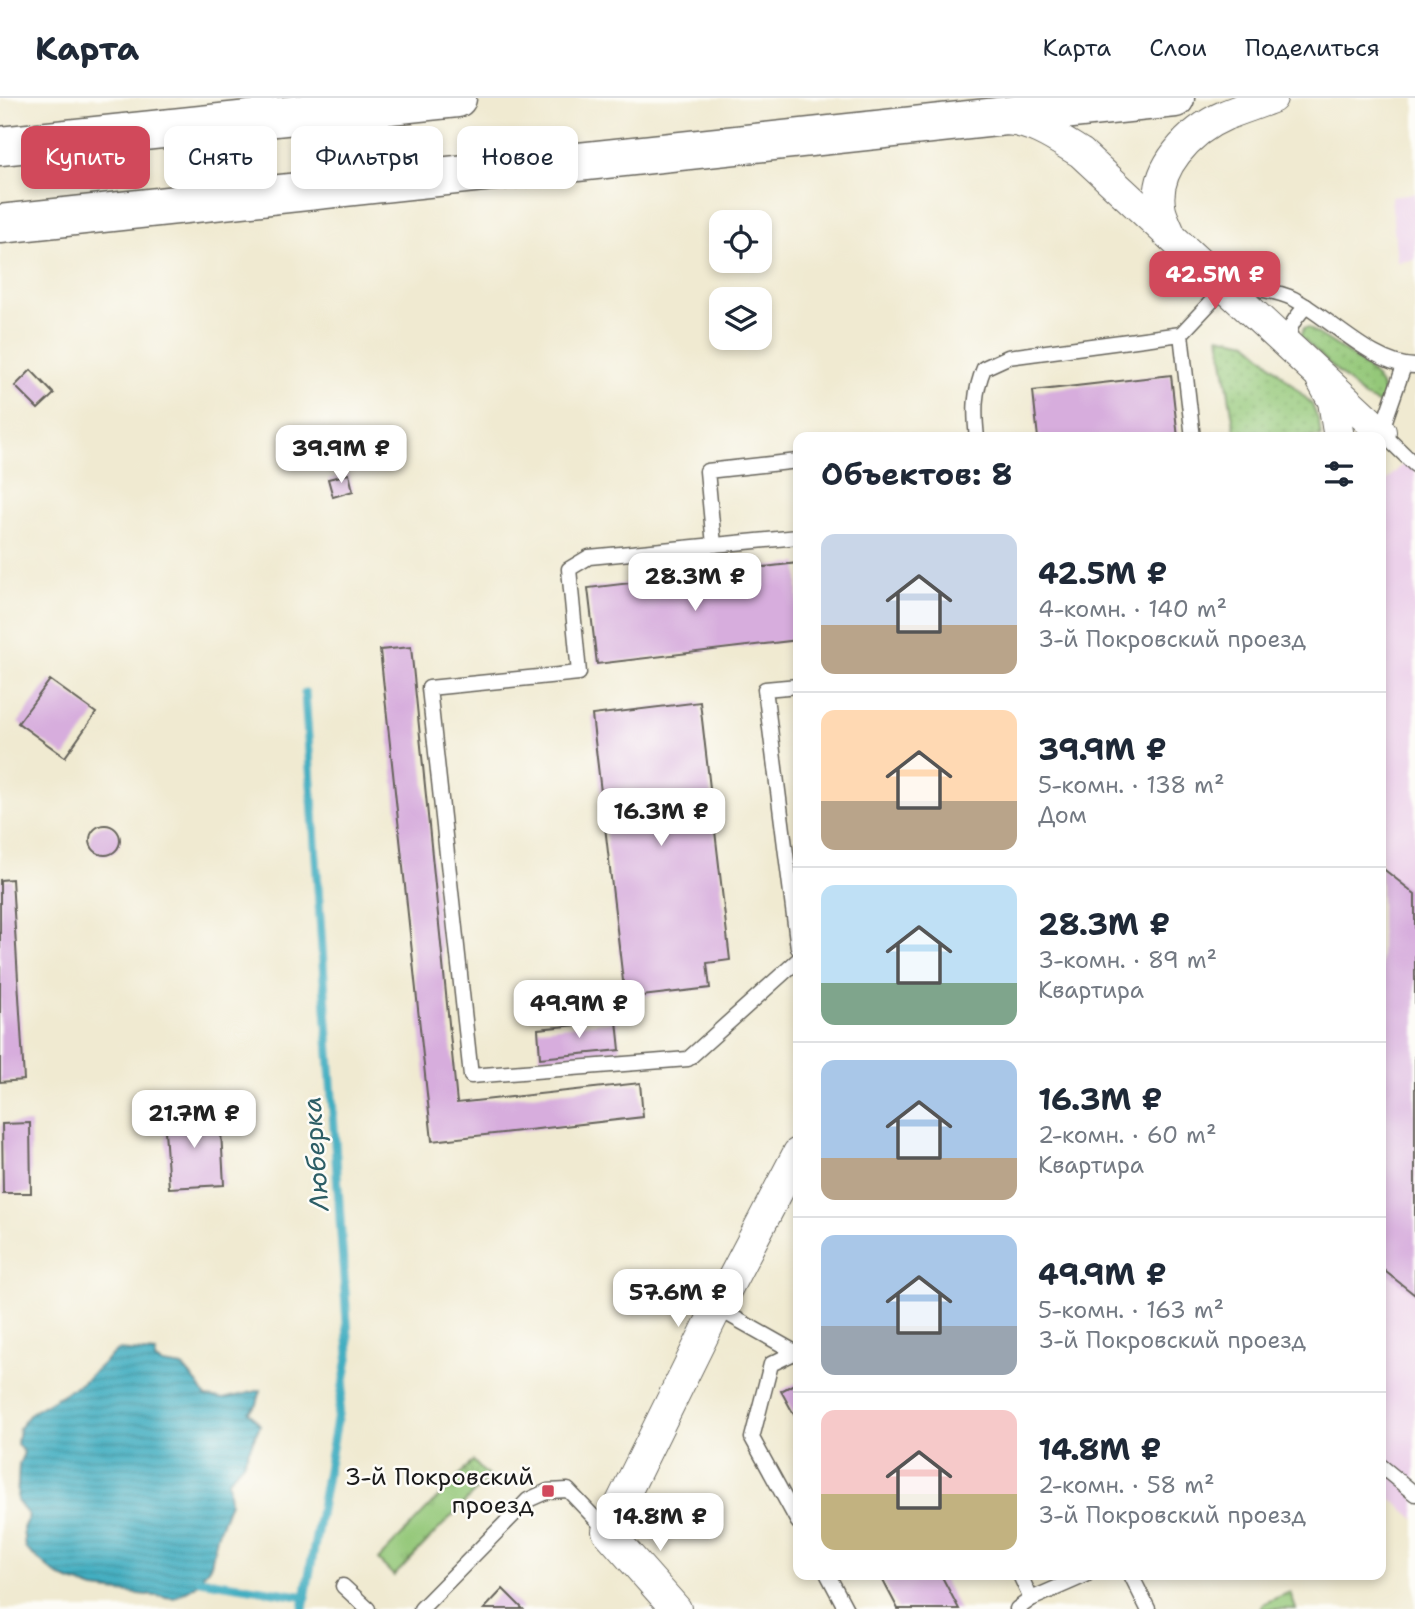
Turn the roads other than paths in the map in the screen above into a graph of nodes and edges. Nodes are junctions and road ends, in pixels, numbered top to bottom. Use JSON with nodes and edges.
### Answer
{"nodes":[{"id":1,"x":457,"y":98,"type":"edge"},
{"id":2,"x":1175,"y":98,"type":"edge"},
{"id":3,"x":1272,"y":98,"type":"edge"},
{"id":4,"x":977,"y":119,"type":"junction"},
{"id":5,"x":0,"y":146,"type":"edge"},
{"id":6,"x":12,"y":226,"type":"edge"},
{"id":7,"x":1171,"y":236,"type":"junction"},
{"id":8,"x":1199,"y":264,"type":"junction"},
{"id":9,"x":1226,"y":286,"type":"junction"},
{"id":10,"x":1306,"y":306,"type":"junction"},
{"id":11,"x":1181,"y":334,"type":"junction"},
{"id":12,"x":1293,"y":350,"type":"junction"},
{"id":13,"x":1410,"y":366,"type":"edge"},
{"id":14,"x":1317,"y":372,"type":"junction"},
{"id":15,"x":976,"y":432,"type":"edge"},
{"id":16,"x":1193,"y":432,"type":"edge"},
{"id":17,"x":1338,"y":432,"type":"edge"},
{"id":18,"x":1376,"y":432,"type":"edge"},
{"id":19,"x":1380,"y":432,"type":"edge"},
{"id":20,"x":1386,"y":441,"type":"edge"},
{"id":21,"x":793,"y":462,"type":"edge"},
{"id":22,"x":1415,"y":465,"type":"edge"},
{"id":23,"x":793,"y":537,"type":"edge"},
{"id":24,"x":714,"y":545,"type":"junction"},
{"id":25,"x":793,"y":686,"type":"edge"},
{"id":26,"x":793,"y":909,"type":"edge"},
{"id":27,"x":793,"y":964,"type":"edge"},
{"id":28,"x":793,"y":1163,"type":"edge"},
{"id":29,"x":717,"y":1308,"type":"junction"},
{"id":30,"x":793,"y":1349,"type":"edge"},
{"id":31,"x":793,"y":1353,"type":"edge"},
{"id":32,"x":1386,"y":1470,"type":"edge"},
{"id":33,"x":1415,"y":1494,"type":"edge"},
{"id":34,"x":793,"y":1513,"type":"edge"},
{"id":35,"x":607,"y":1531,"type":"junction"},
{"id":36,"x":831,"y":1580,"type":"edge"},
{"id":37,"x":1022,"y":1580,"type":"edge"},
{"id":38,"x":1075,"y":1580,"type":"edge"},
{"id":39,"x":1134,"y":1580,"type":"edge"},
{"id":40,"x":343,"y":1586,"type":"dead end"},
{"id":41,"x":1031,"y":1599,"type":"junction"},
{"id":42,"x":368,"y":1609,"type":"edge"},
{"id":43,"x":421,"y":1609,"type":"edge"},
{"id":44,"x":676,"y":1609,"type":"edge"},
{"id":45,"x":846,"y":1609,"type":"edge"},
{"id":46,"x":1017,"y":1609,"type":"edge"},
{"id":47,"x":1148,"y":1609,"type":"edge"}],
"edges":[{"from":1,"to":5,"type":"highway"},
{"from":2,"to":4,"type":"highway"},
{"from":3,"to":7,"type":"street"},
{"from":4,"to":6,"type":"highway"},
{"from":4,"to":7,"type":"street"},
{"from":7,"to":8,"type":"street"},
{"from":8,"to":9,"type":"street"},
{"from":8,"to":10,"type":"lane"},
{"from":9,"to":11,"type":"lane"},
{"from":9,"to":12,"type":"street"},
{"from":10,"to":12,"type":"lane"},
{"from":10,"to":13,"type":"lane"},
{"from":11,"to":15,"type":"lane"},
{"from":11,"to":16,"type":"lane"},
{"from":12,"to":14,"type":"street"},
{"from":13,"to":19,"type":"lane"},
{"from":14,"to":17,"type":"street"},
{"from":14,"to":18,"type":"street"},
{"from":20,"to":22,"type":"lane"},
{"from":21,"to":24,"type":"lane"},
{"from":23,"to":24,"type":"lane"},
{"from":24,"to":27,"type":"lane"},
{"from":25,"to":26,"type":"lane"},
{"from":28,"to":29,"type":"street"},
{"from":29,"to":30,"type":"lane"},
{"from":29,"to":35,"type":"street"},
{"from":31,"to":34,"type":"lane"},
{"from":32,"to":33,"type":"lane"},
{"from":35,"to":43,"type":"lane"},
{"from":35,"to":44,"type":"street"},
{"from":36,"to":45,"type":"lane"},
{"from":37,"to":41,"type":"lane"},
{"from":38,"to":41,"type":"lane"},
{"from":39,"to":47,"type":"lane"},
{"from":40,"to":42,"type":"lane"},
{"from":41,"to":46,"type":"lane"}]}
